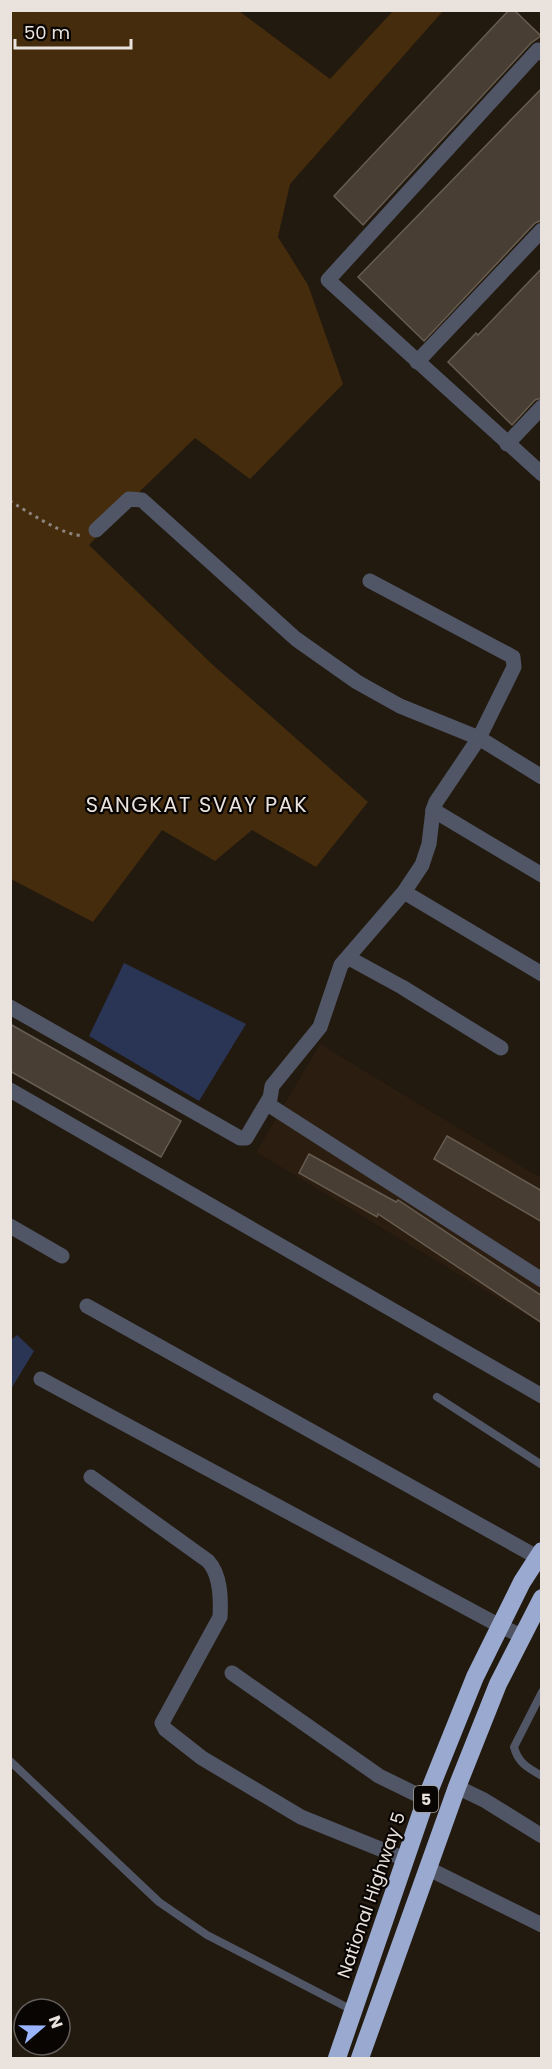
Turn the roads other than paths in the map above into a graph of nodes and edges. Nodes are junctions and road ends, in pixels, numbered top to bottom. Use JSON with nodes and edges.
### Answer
{"nodes":[{"id":1,"x":542,"y":53,"type":"edge"},
{"id":2,"x":542,"y":230,"type":"edge"},
{"id":3,"x":417,"y":362,"type":"junction"},
{"id":4,"x":542,"y":407,"type":"edge"},
{"id":5,"x":507,"y":444,"type":"junction"},
{"id":6,"x":542,"y":474,"type":"edge"},
{"id":7,"x":96,"y":530,"type":"dead end"},
{"id":8,"x":370,"y":580,"type":"dead end"},
{"id":9,"x":479,"y":738,"type":"junction"},
{"id":10,"x":542,"y":777,"type":"edge"},
{"id":11,"x":433,"y":810,"type":"junction"},
{"id":12,"x":542,"y":875,"type":"edge"},
{"id":13,"x":404,"y":892,"type":"junction"},
{"id":14,"x":349,"y":958,"type":"junction"},
{"id":15,"x":542,"y":974,"type":"edge"},
{"id":16,"x":10,"y":1006,"type":"edge"},
{"id":17,"x":501,"y":1048,"type":"dead end"},
{"id":18,"x":10,"y":1090,"type":"edge"},
{"id":19,"x":269,"y":1099,"type":"junction"},
{"id":20,"x":10,"y":1226,"type":"edge"},
{"id":21,"x":62,"y":1256,"type":"dead end"},
{"id":22,"x":542,"y":1280,"type":"edge"},
{"id":23,"x":87,"y":1306,"type":"dead end"},
{"id":24,"x":41,"y":1379,"type":"dead end"},
{"id":25,"x":542,"y":1396,"type":"edge"},
{"id":26,"x":437,"y":1397,"type":"dead end"},
{"id":27,"x":542,"y":1465,"type":"edge"},
{"id":28,"x":91,"y":1477,"type":"dead end"},
{"id":29,"x":539,"y":1554,"type":"edge"},
{"id":30,"x":542,"y":1598,"type":"edge"},
{"id":31,"x":500,"y":1626,"type":"junction"},
{"id":32,"x":522,"y":1636,"type":"junction"},
{"id":33,"x":232,"y":1673,"type":"dead end"},
{"id":34,"x":542,"y":1692,"type":"edge"},
{"id":35,"x":10,"y":1761,"type":"edge"},
{"id":36,"x":542,"y":1776,"type":"edge"},
{"id":37,"x":457,"y":1787,"type":"junction"},
{"id":38,"x":426,"y":1798,"type":"junction"},
{"id":39,"x":542,"y":1836,"type":"edge"},
{"id":40,"x":405,"y":1859,"type":"junction"},
{"id":41,"x":427,"y":1868,"type":"junction"},
{"id":42,"x":542,"y":1925,"type":"edge"},
{"id":43,"x":354,"y":2011,"type":"junction"},
{"id":44,"x":337,"y":2058,"type":"edge"},
{"id":45,"x":360,"y":2058,"type":"edge"}],
"edges":[{"from":1,"to":3,"type":"street"},
{"from":2,"to":3,"type":"street"},
{"from":3,"to":5,"type":"street"},
{"from":4,"to":5,"type":"street"},
{"from":5,"to":6,"type":"street"},
{"from":7,"to":9,"type":"street"},
{"from":8,"to":9,"type":"street"},
{"from":9,"to":10,"type":"street"},
{"from":9,"to":11,"type":"street"},
{"from":11,"to":12,"type":"street"},
{"from":11,"to":13,"type":"street"},
{"from":13,"to":14,"type":"street"},
{"from":13,"to":15,"type":"street"},
{"from":14,"to":17,"type":"street"},
{"from":14,"to":19,"type":"street"},
{"from":16,"to":19,"type":"street"},
{"from":18,"to":25,"type":"street"},
{"from":19,"to":22,"type":"street"},
{"from":20,"to":21,"type":"street"},
{"from":23,"to":29,"type":"street"},
{"from":24,"to":31,"type":"street"},
{"from":26,"to":27,"type":"lane"},
{"from":28,"to":40,"type":"street"},
{"from":29,"to":31,"type":"highway","name":"National Highway 5","number":"5"},
{"from":30,"to":32,"type":"highway","number":"5"},
{"from":31,"to":32,"type":"street"},
{"from":31,"to":38,"type":"highway","name":"National Highway 5","number":"5"},
{"from":32,"to":37,"type":"highway","number":"5"},
{"from":33,"to":38,"type":"street"},
{"from":34,"to":36,"type":"lane"},
{"from":35,"to":43,"type":"lane"},
{"from":37,"to":39,"type":"street"},
{"from":37,"to":41,"type":"highway","number":"5"},
{"from":38,"to":40,"type":"highway","name":"National Highway 5","number":"5"},
{"from":40,"to":43,"type":"highway","name":"National Highway 5","number":"5"},
{"from":41,"to":42,"type":"street"},
{"from":41,"to":45,"type":"highway","number":"5"},
{"from":43,"to":44,"type":"highway","name":"National Highway 5","number":"5"}]}
